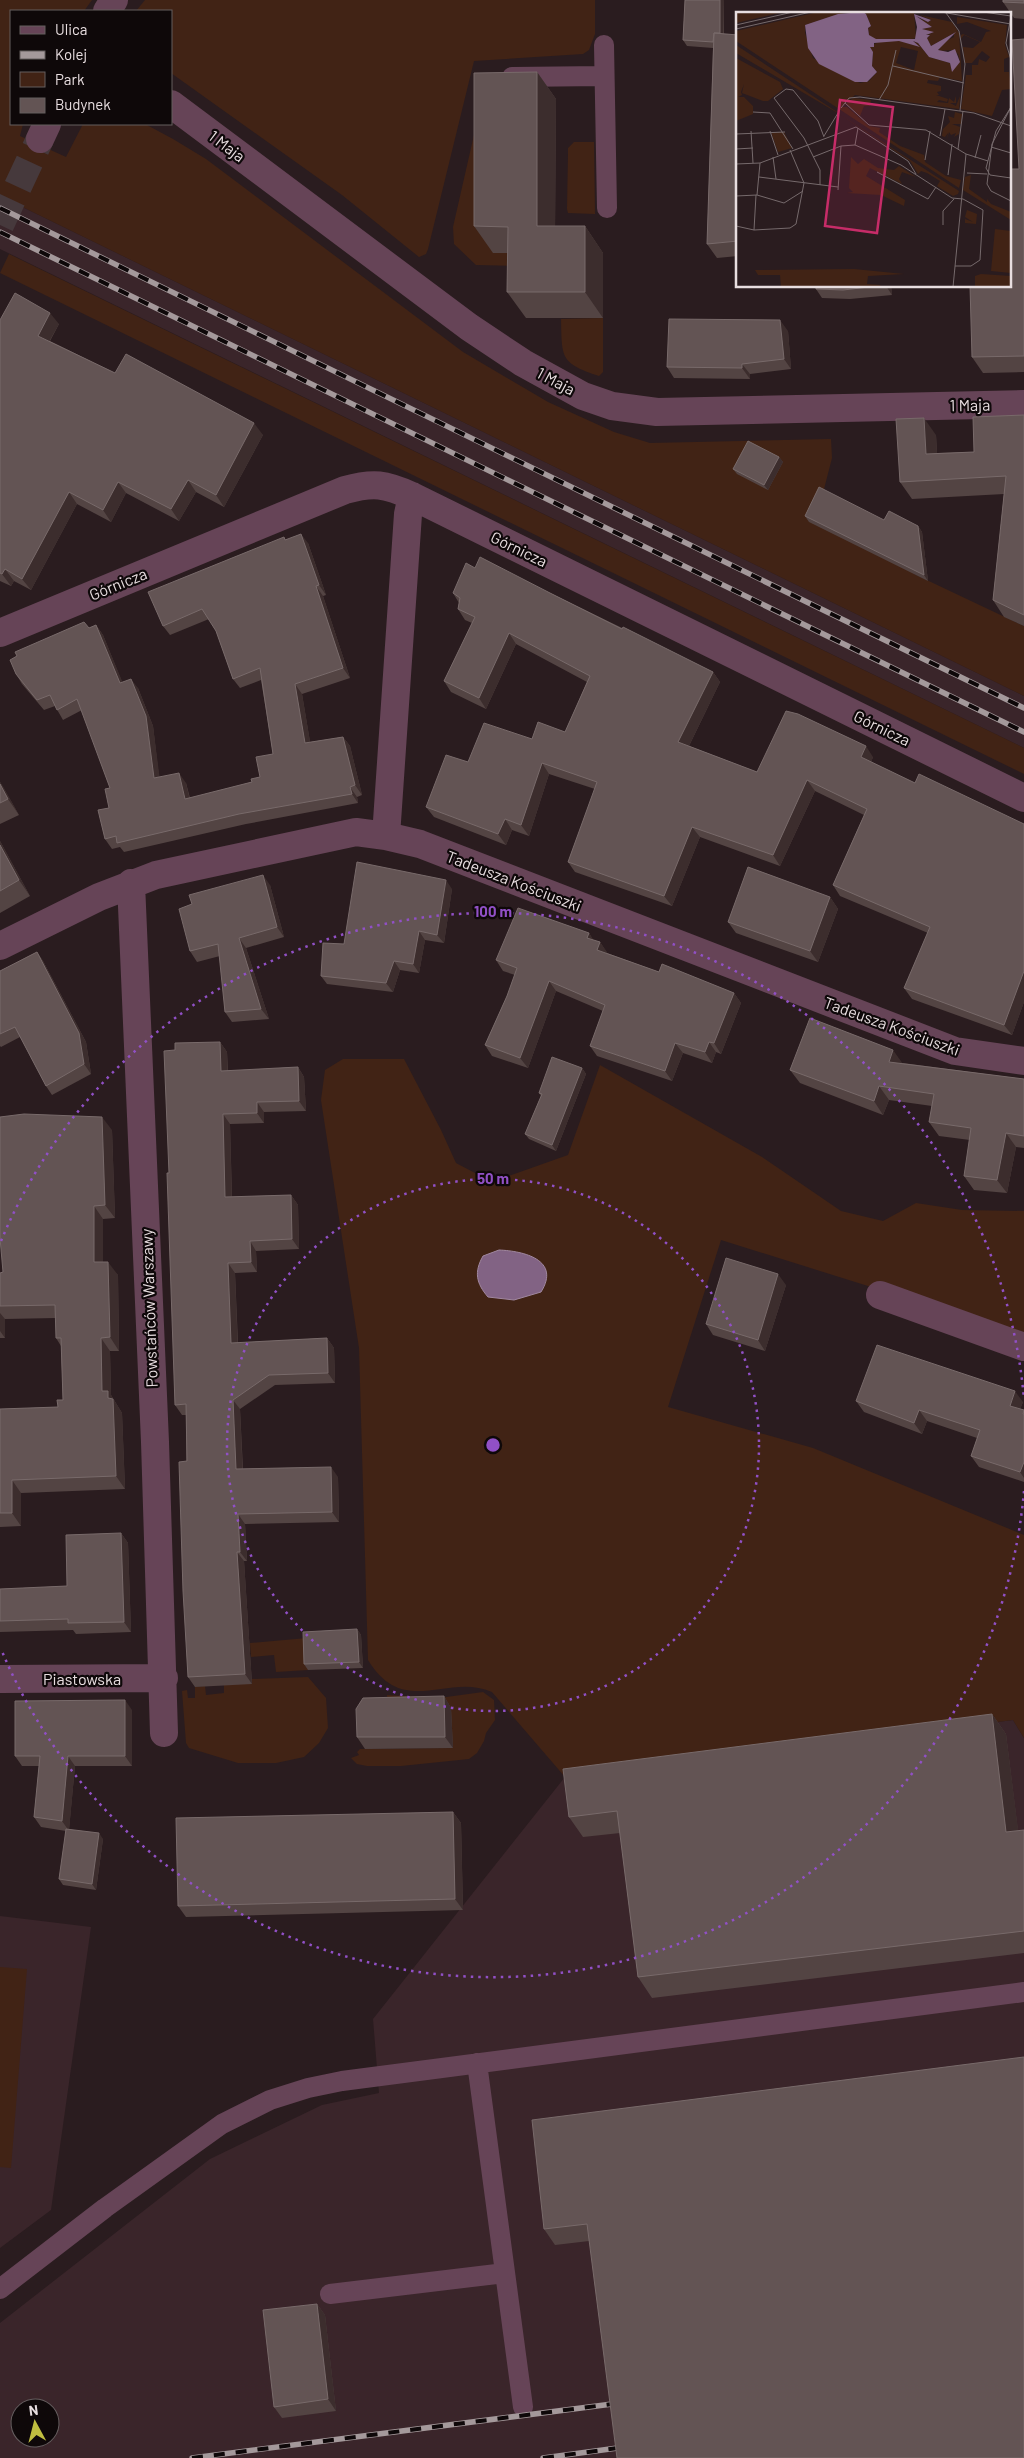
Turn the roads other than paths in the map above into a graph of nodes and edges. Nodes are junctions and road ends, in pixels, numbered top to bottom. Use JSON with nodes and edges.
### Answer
{"nodes":[{"id":1,"x":604,"y":45,"type":"dead end"},
{"id":2,"x":603,"y":76,"type":"junction"},
{"id":3,"x":491,"y":78,"type":"edge"},
{"id":4,"x":172,"y":105,"type":"edge"},
{"id":5,"x":607,"y":208,"type":"dead end"},
{"id":6,"x":1024,"y":404,"type":"edge"},
{"id":7,"x":412,"y":496,"type":"junction"},
{"id":8,"x":0,"y":633,"type":"edge"},
{"id":9,"x":1024,"y":798,"type":"edge"},
{"id":10,"x":386,"y":836,"type":"junction"},
{"id":11,"x":131,"y":883,"type":"junction"},
{"id":12,"x":0,"y":946,"type":"edge"},
{"id":13,"x":1024,"y":1060,"type":"edge"},
{"id":14,"x":880,"y":1295,"type":"dead end"},
{"id":15,"x":1024,"y":1347,"type":"edge"},
{"id":16,"x":164,"y":1678,"type":"junction"},
{"id":17,"x":0,"y":1679,"type":"edge"},
{"id":18,"x":164,"y":1733,"type":"dead end"},
{"id":19,"x":1024,"y":1992,"type":"edge"},
{"id":20,"x":477,"y":2063,"type":"junction"},
{"id":21,"x":506,"y":2273,"type":"junction"},
{"id":22,"x":0,"y":2288,"type":"edge"},
{"id":23,"x":330,"y":2294,"type":"dead end"},
{"id":24,"x":523,"y":2407,"type":"dead end"}],
"edges":[{"from":1,"to":2,"type":"lane"},
{"from":2,"to":3,"type":"lane"},
{"from":2,"to":5,"type":"lane"},
{"from":4,"to":6,"type":"street","name":"1 Maja"},
{"from":7,"to":8,"type":"street","name":"Górnicza"},
{"from":7,"to":9,"type":"street","name":"Górnicza"},
{"from":7,"to":10,"type":"street"},
{"from":10,"to":11,"type":"street","name":"Tadeusza Kościuszki"},
{"from":10,"to":13,"type":"street","name":"Tadeusza Kościuszki"},
{"from":11,"to":12,"type":"street","name":"Tadeusza Kościuszki"},
{"from":11,"to":16,"type":"street","name":"Powstańców Warszawy"},
{"from":14,"to":15,"type":"street"},
{"from":16,"to":17,"type":"street","name":"Piastowska"},
{"from":16,"to":18,"type":"street","name":"Powstańców Warszawy"},
{"from":19,"to":20,"type":"lane"},
{"from":20,"to":21,"type":"lane"},
{"from":20,"to":22,"type":"lane"},
{"from":21,"to":23,"type":"lane"},
{"from":21,"to":24,"type":"lane"}]}
